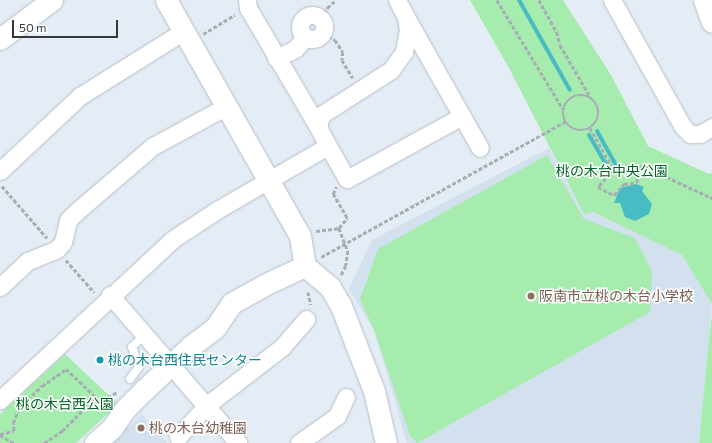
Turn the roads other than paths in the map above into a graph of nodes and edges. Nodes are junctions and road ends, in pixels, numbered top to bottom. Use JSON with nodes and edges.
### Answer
{"nodes":[{"id":1,"x":52,"y":0,"type":"edge"},
{"id":2,"x":166,"y":0,"type":"edge"},
{"id":3,"x":397,"y":0,"type":"edge"},
{"id":4,"x":612,"y":0,"type":"edge"},
{"id":5,"x":704,"y":0,"type":"edge"},
{"id":6,"x":248,"y":4,"type":"edge"},
{"id":7,"x":406,"y":17,"type":"junction"},
{"id":8,"x":712,"y":22,"type":"edge"},
{"id":9,"x":322,"y":26,"type":"road end"},
{"id":10,"x":187,"y":36,"type":"junction"},
{"id":11,"x":0,"y":39,"type":"edge"},
{"id":12,"x":276,"y":58,"type":"junction"},
{"id":13,"x":227,"y":106,"type":"junction"},
{"id":14,"x":462,"y":116,"type":"junction"},
{"id":15,"x":318,"y":127,"type":"junction"},
{"id":16,"x":712,"y":127,"type":"edge"},
{"id":17,"x":328,"y":146,"type":"junction"},
{"id":18,"x":480,"y":148,"type":"dead end"},
{"id":19,"x":0,"y":171,"type":"edge"},
{"id":20,"x":269,"y":179,"type":"junction"},
{"id":21,"x":297,"y":270,"type":"junction"},
{"id":22,"x":0,"y":286,"type":"edge"},
{"id":23,"x":110,"y":295,"type":"junction"},
{"id":24,"x":306,"y":319,"type":"road end"},
{"id":25,"x":144,"y":335,"type":"junction"},
{"id":26,"x":171,"y":367,"type":"junction"},
{"id":27,"x":130,"y":379,"type":"dead end"},
{"id":28,"x":346,"y":397,"type":"dead end"},
{"id":29,"x":0,"y":400,"type":"edge"},
{"id":30,"x":207,"y":405,"type":"junction"},
{"id":31,"x":178,"y":437,"type":"dead end"},
{"id":32,"x":95,"y":443,"type":"edge"},
{"id":33,"x":238,"y":443,"type":"edge"},
{"id":34,"x":299,"y":443,"type":"edge"},
{"id":35,"x":386,"y":443,"type":"edge"}],
"edges":[{"from":1,"to":11,"type":"street"},
{"from":2,"to":10,"type":"street"},
{"from":3,"to":7,"type":"street"},
{"from":4,"to":16,"type":"street"},
{"from":5,"to":8,"type":"street"},
{"from":6,"to":12,"type":"street"},
{"from":7,"to":14,"type":"street"},
{"from":7,"to":15,"type":"street"},
{"from":9,"to":12,"type":"street"},
{"from":10,"to":13,"type":"street"},
{"from":10,"to":19,"type":"street"},
{"from":12,"to":15,"type":"street"},
{"from":13,"to":20,"type":"street"},
{"from":13,"to":22,"type":"street"},
{"from":14,"to":17,"type":"street"},
{"from":14,"to":18,"type":"street"},
{"from":15,"to":17,"type":"street"},
{"from":17,"to":20,"type":"street"},
{"from":20,"to":21,"type":"street"},
{"from":20,"to":23,"type":"street"},
{"from":21,"to":26,"type":"street"},
{"from":21,"to":35,"type":"street"},
{"from":23,"to":25,"type":"street"},
{"from":23,"to":29,"type":"street"},
{"from":24,"to":30,"type":"street"},
{"from":25,"to":26,"type":"street"},
{"from":25,"to":27,"type":"lane"},
{"from":26,"to":30,"type":"street"},
{"from":26,"to":32,"type":"street"},
{"from":28,"to":34,"type":"street"},
{"from":30,"to":31,"type":"street"},
{"from":30,"to":33,"type":"street"}]}
